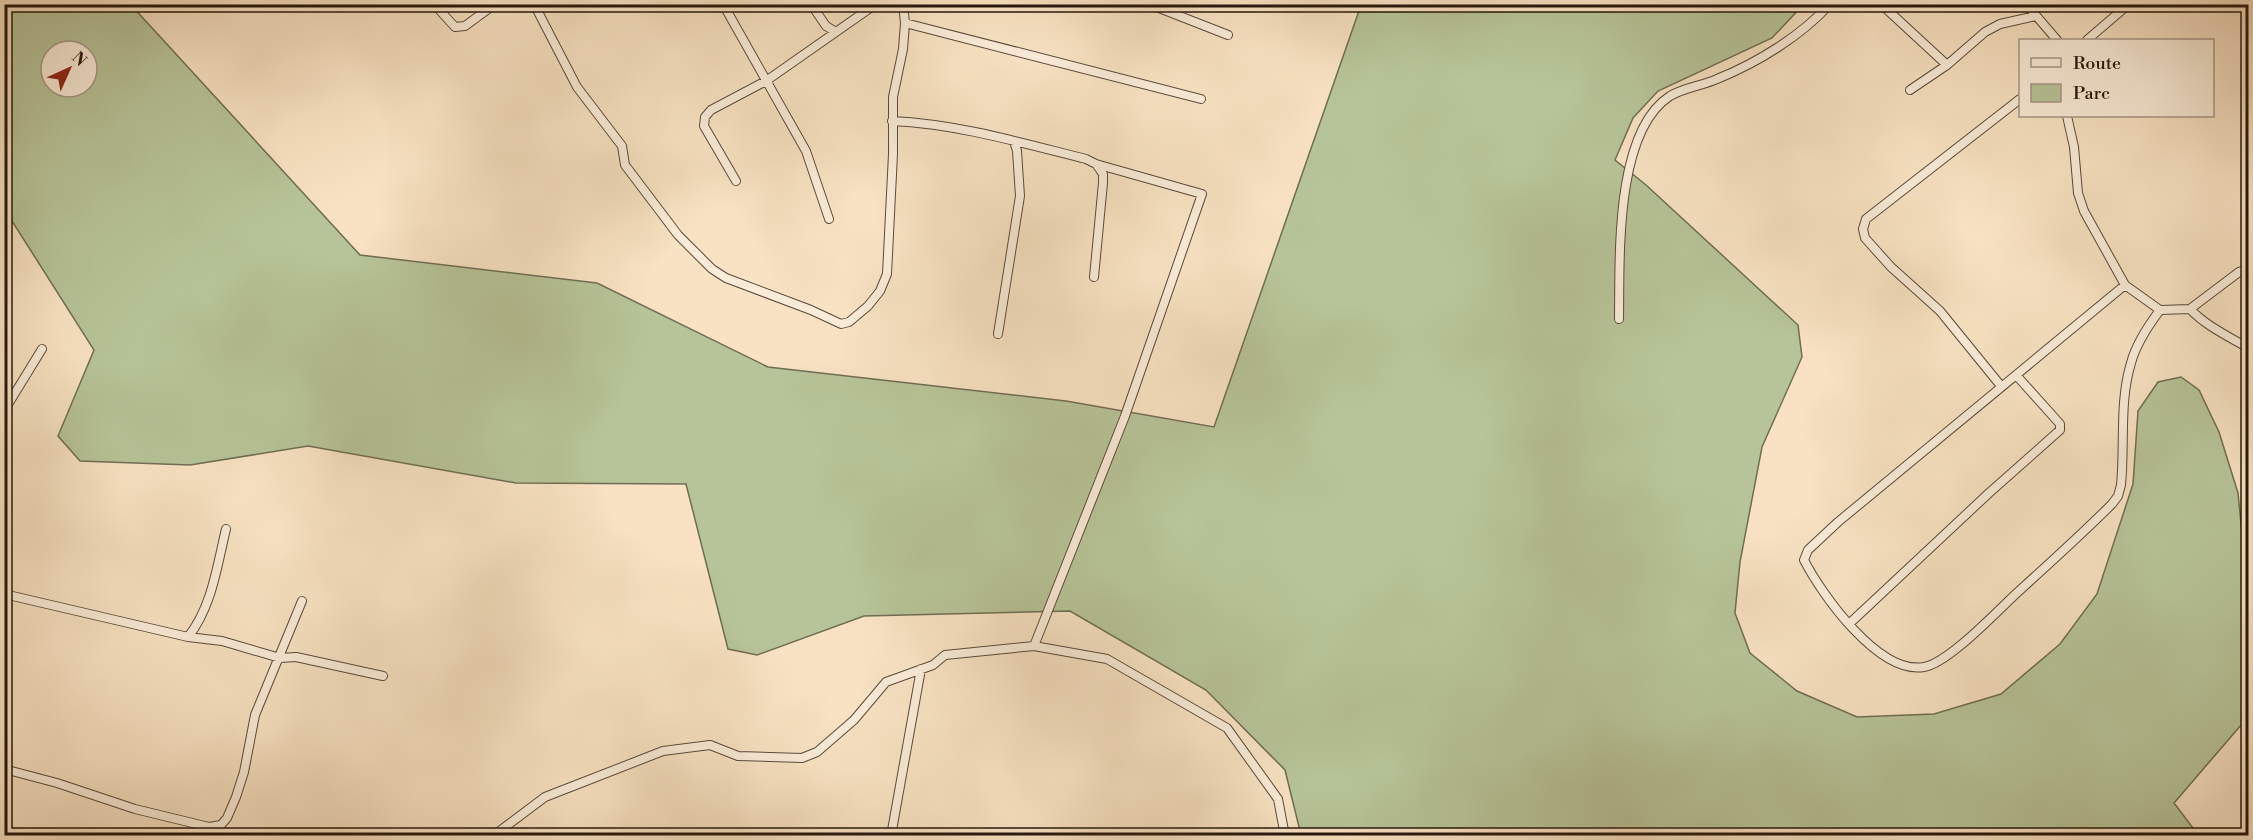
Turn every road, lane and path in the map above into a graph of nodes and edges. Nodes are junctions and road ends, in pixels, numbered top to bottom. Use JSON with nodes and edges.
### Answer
{"nodes":[{"id":1,"x":434,"y":4,"type":"edge"},
{"id":2,"x":495,"y":4,"type":"edge"},
{"id":3,"x":534,"y":4,"type":"edge"},
{"id":4,"x":723,"y":4,"type":"edge"},
{"id":5,"x":811,"y":4,"type":"edge"},
{"id":6,"x":876,"y":4,"type":"edge"},
{"id":7,"x":903,"y":4,"type":"edge"},
{"id":8,"x":1149,"y":4,"type":"edge"},
{"id":9,"x":1830,"y":4,"type":"edge"},
{"id":10,"x":1881,"y":4,"type":"edge"},
{"id":11,"x":2026,"y":4,"type":"edge"},
{"id":12,"x":2129,"y":4,"type":"edge"},
{"id":13,"x":2036,"y":16,"type":"junction"},
{"id":14,"x":904,"y":23,"type":"junction"},
{"id":15,"x":836,"y":32,"type":"junction"},
{"id":16,"x":1228,"y":35,"type":"dead end"},
{"id":17,"x":2056,"y":39,"type":"edge"},
{"id":18,"x":2088,"y":39,"type":"edge"},
{"id":19,"x":1947,"y":65,"type":"junction"},
{"id":20,"x":766,"y":81,"type":"junction"},
{"id":21,"x":1910,"y":90,"type":"dead end"},
{"id":22,"x":1202,"y":99,"type":"dead end"},
{"id":23,"x":2019,"y":100,"type":"edge"},
{"id":24,"x":2067,"y":117,"type":"edge"},
{"id":25,"x":892,"y":122,"type":"junction"},
{"id":26,"x":1014,"y":141,"type":"junction"},
{"id":27,"x":1096,"y":164,"type":"junction"},
{"id":28,"x":736,"y":181,"type":"dead end"},
{"id":29,"x":829,"y":219,"type":"dead end"},
{"id":30,"x":2248,"y":269,"type":"edge"},
{"id":31,"x":1094,"y":277,"type":"dead end"},
{"id":32,"x":2125,"y":285,"type":"junction"},
{"id":33,"x":2190,"y":309,"type":"junction"},
{"id":34,"x":2160,"y":310,"type":"junction"},
{"id":35,"x":1618,"y":319,"type":"dead end"},
{"id":36,"x":998,"y":334,"type":"dead end"},
{"id":37,"x":2248,"y":348,"type":"edge"},
{"id":38,"x":42,"y":349,"type":"dead end"},
{"id":39,"x":2016,"y":375,"type":"junction"},
{"id":40,"x":2001,"y":386,"type":"junction"},
{"id":41,"x":4,"y":411,"type":"edge"},
{"id":42,"x":226,"y":529,"type":"dead end"},
{"id":43,"x":4,"y":594,"type":"edge"},
{"id":44,"x":302,"y":601,"type":"dead end"},
{"id":45,"x":1849,"y":624,"type":"junction"},
{"id":46,"x":188,"y":637,"type":"junction"},
{"id":47,"x":1034,"y":646,"type":"junction"},
{"id":48,"x":280,"y":658,"type":"junction"},
{"id":49,"x":921,"y":669,"type":"junction"},
{"id":50,"x":383,"y":676,"type":"dead end"},
{"id":51,"x":4,"y":770,"type":"edge"},
{"id":52,"x":220,"y":825,"type":"junction"},
{"id":53,"x":2248,"y":831,"type":"edge"},
{"id":54,"x":219,"y":836,"type":"edge"},
{"id":55,"x":493,"y":836,"type":"edge"},
{"id":56,"x":891,"y":836,"type":"edge"},
{"id":57,"x":1285,"y":836,"type":"edge"},
{"id":58,"x":2244,"y":836,"type":"edge"}],
"edges":[{"from":1,"to":2,"type":"street"},
{"from":3,"to":25,"type":"street"},
{"from":4,"to":20,"type":"street"},
{"from":5,"to":15,"type":"street"},
{"from":6,"to":15,"type":"street"},
{"from":7,"to":14,"type":"street"},
{"from":8,"to":16,"type":"street"},
{"from":9,"to":35,"type":"street"},
{"from":10,"to":19,"type":"street"},
{"from":11,"to":13,"type":"street"},
{"from":12,"to":18,"type":"street"},
{"from":13,"to":17,"type":"street"},
{"from":13,"to":19,"type":"street"},
{"from":14,"to":22,"type":"street"},
{"from":14,"to":25,"type":"street"},
{"from":15,"to":20,"type":"street"},
{"from":19,"to":21,"type":"street"},
{"from":20,"to":28,"type":"street"},
{"from":20,"to":29,"type":"street"},
{"from":23,"to":40,"type":"street"},
{"from":24,"to":32,"type":"street"},
{"from":25,"to":26,"type":"street"},
{"from":26,"to":27,"type":"street"},
{"from":26,"to":36,"type":"street"},
{"from":27,"to":31,"type":"street"},
{"from":27,"to":47,"type":"street"},
{"from":30,"to":33,"type":"street"},
{"from":32,"to":34,"type":"street"},
{"from":32,"to":39,"type":"street"},
{"from":33,"to":34,"type":"street"},
{"from":33,"to":37,"type":"street"},
{"from":34,"to":45,"type":"street"},
{"from":38,"to":41,"type":"street"},
{"from":39,"to":40,"type":"street"},
{"from":39,"to":45,"type":"street"},
{"from":40,"to":45,"type":"street"},
{"from":42,"to":46,"type":"street"},
{"from":43,"to":46,"type":"street"},
{"from":44,"to":48,"type":"street"},
{"from":46,"to":48,"type":"street"},
{"from":47,"to":49,"type":"street"},
{"from":47,"to":57,"type":"street"},
{"from":48,"to":50,"type":"street"},
{"from":48,"to":52,"type":"street"},
{"from":49,"to":55,"type":"street"},
{"from":49,"to":56,"type":"street"},
{"from":51,"to":52,"type":"street"},
{"from":52,"to":54,"type":"street"},
{"from":53,"to":58,"type":"street"}]}
